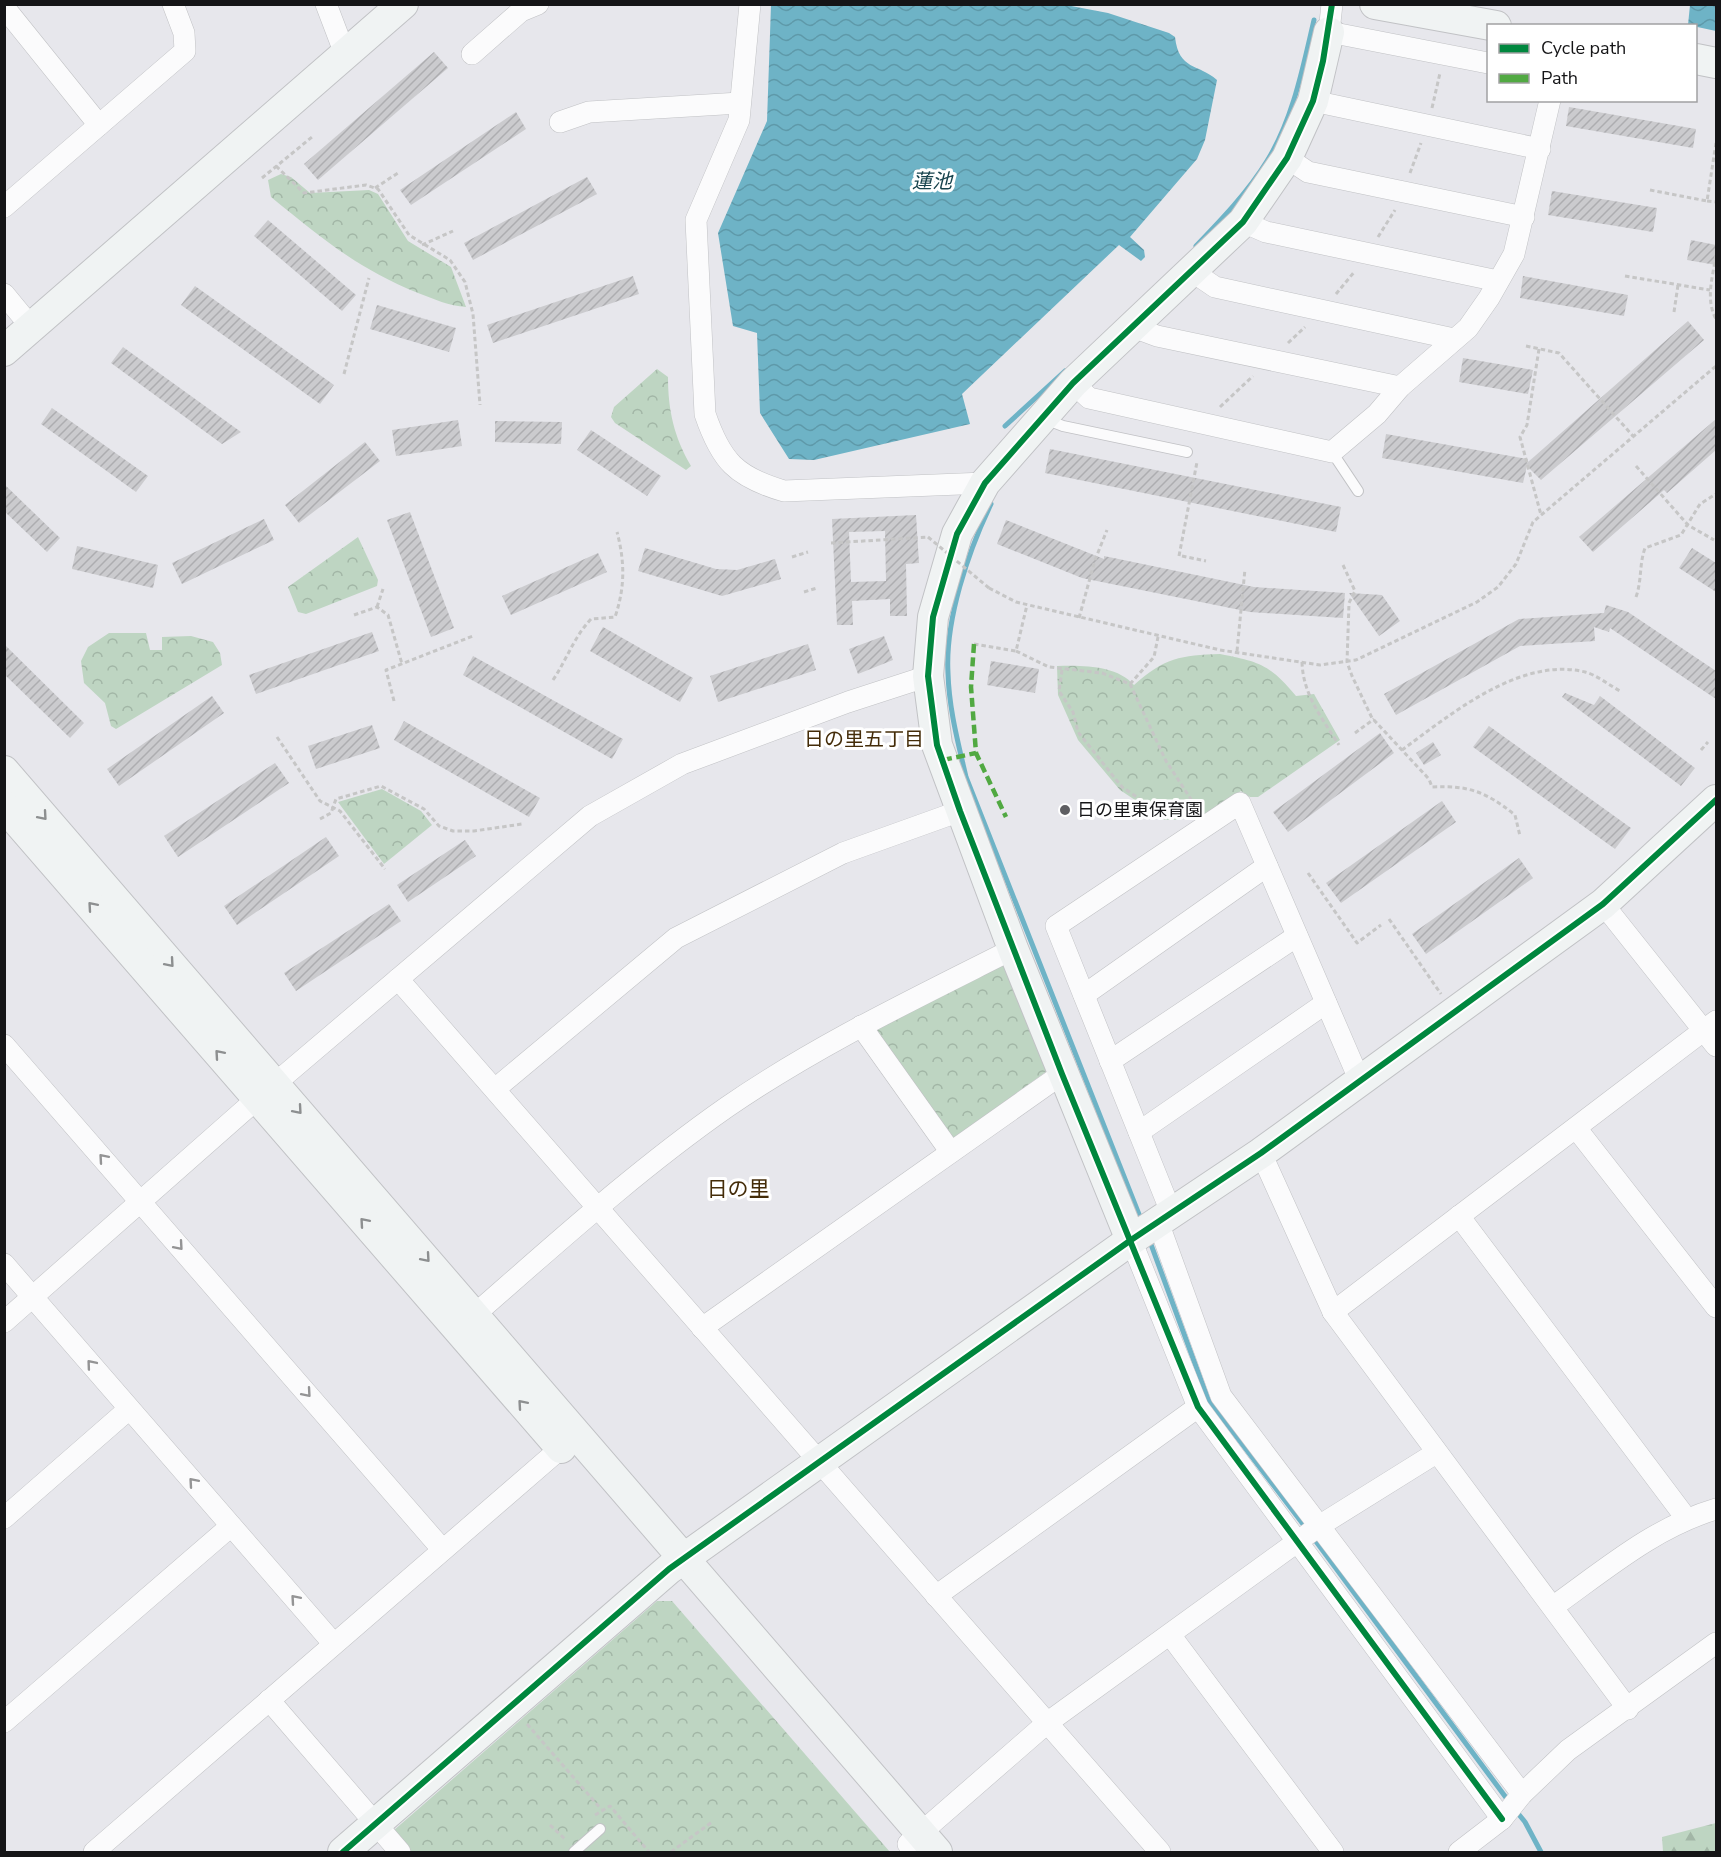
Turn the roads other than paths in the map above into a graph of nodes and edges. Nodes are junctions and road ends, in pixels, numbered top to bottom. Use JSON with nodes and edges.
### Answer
{"nodes":[{"id":1,"x":173,"y":4,"type":"edge"},
{"id":2,"x":326,"y":4,"type":"edge"},
{"id":3,"x":403,"y":4,"type":"edge"},
{"id":4,"x":537,"y":4,"type":"edge"},
{"id":5,"x":750,"y":4,"type":"edge"},
{"id":6,"x":1375,"y":4,"type":"edge"},
{"id":7,"x":4,"y":7,"type":"edge"},
{"id":8,"x":1331,"y":18,"type":"edge"},
{"id":9,"x":1487,"y":24,"type":"edge"},
{"id":10,"x":345,"y":54,"type":"junction"},
{"id":11,"x":472,"y":54,"type":"dead end"},
{"id":12,"x":1697,"y":59,"type":"edge"},
{"id":13,"x":1487,"y":63,"type":"edge"},
{"id":14,"x":1716,"y":63,"type":"edge"},
{"id":15,"x":1313,"y":101,"type":"junction"},
{"id":16,"x":1550,"y":102,"type":"edge"},
{"id":17,"x":740,"y":103,"type":"junction"},
{"id":18,"x":560,"y":122,"type":"dead end"},
{"id":19,"x":99,"y":125,"type":"junction"},
{"id":20,"x":1540,"y":148,"type":"junction"},
{"id":21,"x":1287,"y":158,"type":"junction"},
{"id":22,"x":4,"y":207,"type":"edge"},
{"id":23,"x":1524,"y":217,"type":"junction"},
{"id":24,"x":1243,"y":222,"type":"junction"},
{"id":25,"x":1192,"y":272,"type":"junction"},
{"id":26,"x":1498,"y":281,"type":"junction"},
{"id":27,"x":4,"y":294,"type":"edge"},
{"id":28,"x":1133,"y":327,"type":"junction"},
{"id":29,"x":32,"y":328,"type":"junction"},
{"id":30,"x":1454,"y":339,"type":"junction"},
{"id":31,"x":4,"y":351,"type":"edge"},
{"id":32,"x":1073,"y":383,"type":"junction"},
{"id":33,"x":1400,"y":387,"type":"junction"},
{"id":34,"x":1042,"y":418,"type":"junction"},
{"id":35,"x":1332,"y":452,"type":"junction"},
{"id":36,"x":1193,"y":454,"type":"road end"},
{"id":37,"x":985,"y":483,"type":"junction"},
{"id":38,"x":1358,"y":491,"type":"dead end"},
{"id":39,"x":928,"y":676,"type":"junction"},
{"id":40,"x":4,"y":771,"type":"edge"},
{"id":41,"x":1716,"y":800,"type":"edge"},
{"id":42,"x":960,"y":811,"type":"junction"},
{"id":43,"x":9,"y":818,"type":"edge"},
{"id":44,"x":1267,"y":866,"type":"junction"},
{"id":45,"x":1603,"y":904,"type":"junction"},
{"id":46,"x":1297,"y":936,"type":"junction"},
{"id":47,"x":1013,"y":949,"type":"junction"},
{"id":48,"x":399,"y":979,"type":"junction"},
{"id":49,"x":1084,"y":995,"type":"junction"},
{"id":50,"x":1326,"y":1003,"type":"junction"},
{"id":51,"x":861,"y":1026,"type":"junction"},
{"id":52,"x":1713,"y":1033,"type":"edge"},
{"id":53,"x":4,"y":1045,"type":"edge"},
{"id":54,"x":1110,"y":1061,"type":"junction"},
{"id":55,"x":1062,"y":1074,"type":"junction"},
{"id":56,"x":1359,"y":1079,"type":"junction"},
{"id":57,"x":495,"y":1089,"type":"junction"},
{"id":58,"x":266,"y":1091,"type":"junction"},
{"id":59,"x":1576,"y":1128,"type":"junction"},
{"id":60,"x":1139,"y":1132,"type":"junction"},
{"id":61,"x":950,"y":1151,"type":"junction"},
{"id":62,"x":1261,"y":1153,"type":"junction"},
{"id":63,"x":141,"y":1202,"type":"junction"},
{"id":64,"x":599,"y":1207,"type":"junction"},
{"id":65,"x":1459,"y":1216,"type":"junction"},
{"id":66,"x":1164,"y":1217,"type":"junction"},
{"id":67,"x":1131,"y":1240,"type":"junction"},
{"id":68,"x":4,"y":1264,"type":"edge"},
{"id":69,"x":33,"y":1297,"type":"junction"},
{"id":70,"x":1716,"y":1307,"type":"edge"},
{"id":71,"x":1333,"y":1312,"type":"junction"},
{"id":72,"x":4,"y":1322,"type":"edge"},
{"id":73,"x":466,"y":1322,"type":"junction"},
{"id":74,"x":702,"y":1329,"type":"junction"},
{"id":75,"x":1198,"y":1407,"type":"junction"},
{"id":76,"x":129,"y":1409,"type":"junction"},
{"id":77,"x":561,"y":1448,"type":"junction"},
{"id":78,"x":1436,"y":1453,"type":"junction"},
{"id":79,"x":820,"y":1462,"type":"junction"},
{"id":80,"x":1716,"y":1509,"type":"edge"},
{"id":81,"x":4,"y":1518,"type":"edge"},
{"id":82,"x":1686,"y":1518,"type":"junction"},
{"id":83,"x":231,"y":1526,"type":"junction"},
{"id":84,"x":1319,"y":1526,"type":"junction"},
{"id":85,"x":1297,"y":1543,"type":"junction"},
{"id":86,"x":442,"y":1549,"type":"junction"},
{"id":87,"x":676,"y":1564,"type":"junction"},
{"id":88,"x":936,"y":1596,"type":"junction"},
{"id":89,"x":1554,"y":1606,"type":"junction"},
{"id":90,"x":1171,"y":1636,"type":"junction"},
{"id":91,"x":333,"y":1643,"type":"junction"},
{"id":92,"x":1716,"y":1643,"type":"edge"},
{"id":93,"x":269,"y":1700,"type":"junction"},
{"id":94,"x":1628,"y":1709,"type":"junction"},
{"id":95,"x":4,"y":1722,"type":"edge"},
{"id":96,"x":1047,"y":1724,"type":"junction"},
{"id":97,"x":1522,"y":1794,"type":"junction"},
{"id":98,"x":1502,"y":1819,"type":"junction"},
{"id":99,"x":376,"y":1825,"type":"junction"},
{"id":100,"x":600,"y":1829,"type":"dead end"},
{"id":101,"x":920,"y":1846,"type":"edge"},
{"id":102,"x":94,"y":1852,"type":"edge"},
{"id":103,"x":343,"y":1852,"type":"edge"},
{"id":104,"x":400,"y":1852,"type":"edge"},
{"id":105,"x":574,"y":1852,"type":"edge"},
{"id":106,"x":1160,"y":1852,"type":"edge"},
{"id":107,"x":1333,"y":1852,"type":"edge"},
{"id":108,"x":1459,"y":1852,"type":"edge"}],
"edges":[{"from":1,"to":19,"type":"street"},
{"from":2,"to":10,"type":"street"},
{"from":3,"to":10,"type":"street"},
{"from":4,"to":11,"type":"street"},
{"from":5,"to":17,"type":"street"},
{"from":6,"to":9,"type":"street"},
{"from":7,"to":19,"type":"street"},
{"from":8,"to":13,"type":"street"},
{"from":8,"to":15,"type":"street"},
{"from":10,"to":29,"type":"street"},
{"from":12,"to":14,"type":"street"},
{"from":15,"to":20,"type":"street"},
{"from":15,"to":21,"type":"street"},
{"from":16,"to":20,"type":"street"},
{"from":17,"to":18,"type":"street"},
{"from":17,"to":37,"type":"street"},
{"from":19,"to":22,"type":"street"},
{"from":20,"to":23,"type":"street"},
{"from":21,"to":23,"type":"street"},
{"from":21,"to":24,"type":"street"},
{"from":23,"to":26,"type":"street"},
{"from":24,"to":25,"type":"street"},
{"from":24,"to":26,"type":"street"},
{"from":25,"to":28,"type":"street"},
{"from":25,"to":30,"type":"street"},
{"from":26,"to":30,"type":"street"},
{"from":27,"to":29,"type":"street"},
{"from":28,"to":32,"type":"street"},
{"from":28,"to":33,"type":"street"},
{"from":29,"to":31,"type":"street"},
{"from":30,"to":33,"type":"street"},
{"from":32,"to":34,"type":"street"},
{"from":32,"to":35,"type":"street"},
{"from":33,"to":35,"type":"street"},
{"from":34,"to":36,"type":"lane"},
{"from":34,"to":37,"type":"street"},
{"from":35,"to":38,"type":"lane"},
{"from":37,"to":39,"type":"street"},
{"from":39,"to":42,"type":"street"},
{"from":39,"to":48,"type":"street"},
{"from":40,"to":58,"type":"street","one_way":true},
{"from":41,"to":45,"type":"street"},
{"from":42,"to":47,"type":"street"},
{"from":42,"to":57,"type":"street"},
{"from":58,"to":43,"type":"street","one_way":true},
{"from":44,"to":46,"type":"street"},
{"from":44,"to":49,"type":"street"},
{"from":44,"to":49,"type":"street"},
{"from":45,"to":52,"type":"street"},
{"from":45,"to":56,"type":"street"},
{"from":46,"to":50,"type":"street"},
{"from":46,"to":54,"type":"street"},
{"from":47,"to":51,"type":"street"},
{"from":47,"to":55,"type":"street"},
{"from":48,"to":57,"type":"street"},
{"from":48,"to":58,"type":"street"},
{"from":49,"to":54,"type":"street"},
{"from":50,"to":56,"type":"street"},
{"from":50,"to":60,"type":"street"},
{"from":51,"to":61,"type":"street"},
{"from":51,"to":64,"type":"street"},
{"from":52,"to":59,"type":"street"},
{"from":63,"to":53,"type":"street","one_way":true},
{"from":54,"to":60,"type":"street"},
{"from":55,"to":61,"type":"street"},
{"from":55,"to":67,"type":"street"},
{"from":56,"to":62,"type":"street"},
{"from":57,"to":64,"type":"street"},
{"from":58,"to":63,"type":"street"},
{"from":58,"to":73,"type":"street"},
{"from":59,"to":65,"type":"street"},
{"from":59,"to":70,"type":"street"},
{"from":60,"to":66,"type":"street"},
{"from":61,"to":74,"type":"street"},
{"from":62,"to":66,"type":"street"},
{"from":62,"to":71,"type":"street"},
{"from":63,"to":69,"type":"street"},
{"from":63,"to":86,"type":"street","one_way":true},
{"from":64,"to":73,"type":"street"},
{"from":64,"to":74,"type":"street"},
{"from":65,"to":71,"type":"street"},
{"from":65,"to":82,"type":"street"},
{"from":66,"to":67,"type":"street"},
{"from":66,"to":84,"type":"street"},
{"from":67,"to":75,"type":"street"},
{"from":67,"to":79,"type":"street"},
{"from":68,"to":69,"type":"street"},
{"from":69,"to":72,"type":"street"},
{"from":76,"to":69,"type":"street","one_way":true},
{"from":71,"to":78,"type":"street"},
{"from":77,"to":73,"type":"street","one_way":true},
{"from":73,"to":87,"type":"street"},
{"from":74,"to":79,"type":"street"},
{"from":75,"to":85,"type":"street"},
{"from":75,"to":88,"type":"street"},
{"from":76,"to":81,"type":"street"},
{"from":83,"to":76,"type":"street","one_way":true},
{"from":77,"to":86,"type":"street"},
{"from":77,"to":87,"type":"street"},
{"from":78,"to":84,"type":"street"},
{"from":78,"to":89,"type":"street"},
{"from":79,"to":87,"type":"street"},
{"from":79,"to":88,"type":"street"},
{"from":80,"to":82,"type":"street"},
{"from":82,"to":89,"type":"street"},
{"from":91,"to":83,"type":"street","one_way":true},
{"from":83,"to":95,"type":"street"},
{"from":84,"to":85,"type":"street"},
{"from":84,"to":97,"type":"street"},
{"from":85,"to":90,"type":"street"},
{"from":85,"to":98,"type":"street"},
{"from":86,"to":91,"type":"street"},
{"from":87,"to":99,"type":"street"},
{"from":87,"to":101,"type":"street"},
{"from":88,"to":96,"type":"street"},
{"from":89,"to":94,"type":"street"},
{"from":90,"to":96,"type":"street"},
{"from":90,"to":107,"type":"street"},
{"from":91,"to":93,"type":"street"},
{"from":92,"to":94,"type":"street"},
{"from":93,"to":99,"type":"street"},
{"from":93,"to":102,"type":"street"},
{"from":94,"to":97,"type":"street"},
{"from":96,"to":101,"type":"street"},
{"from":96,"to":106,"type":"street"},
{"from":97,"to":98,"type":"street"},
{"from":98,"to":108,"type":"street"},
{"from":99,"to":103,"type":"street"},
{"from":99,"to":104,"type":"street"},
{"from":100,"to":105,"type":"lane"}]}
